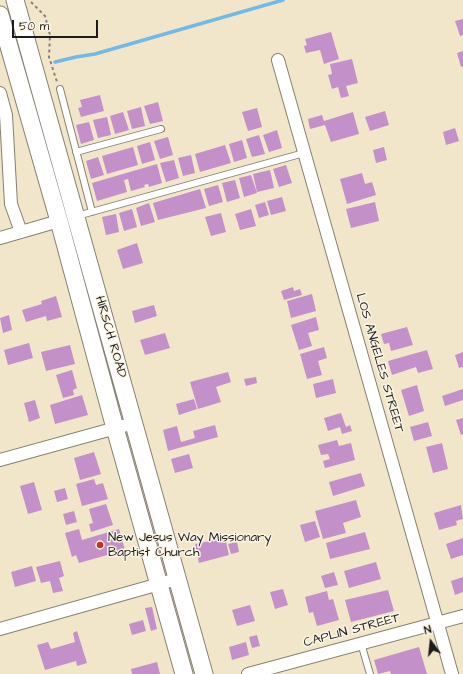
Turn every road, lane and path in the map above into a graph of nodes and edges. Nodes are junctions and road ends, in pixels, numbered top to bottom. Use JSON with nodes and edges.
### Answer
{"nodes":[{"id":1,"x":30,"y":0,"type":"edge"},
{"id":2,"x":17,"y":7,"type":"edge"},
{"id":3,"x":1,"y":17,"type":"edge"},
{"id":4,"x":278,"y":60,"type":"dead end"},
{"id":5,"x":60,"y":88,"type":"joint"},
{"id":6,"x":0,"y":93,"type":"edge"},
{"id":7,"x":161,"y":129,"type":"dead end"},
{"id":8,"x":76,"y":152,"type":"junction"},
{"id":9,"x":304,"y":152,"type":"junction"},
{"id":10,"x":84,"y":214,"type":"junction"},
{"id":11,"x":59,"y":222,"type":"junction"},
{"id":12,"x":21,"y":232,"type":"junction"},
{"id":13,"x":0,"y":238,"type":"edge"},
{"id":14,"x":134,"y":423,"type":"junction"},
{"id":15,"x":115,"y":428,"type":"junction"},
{"id":16,"x":0,"y":460,"type":"edge"},
{"id":17,"x":177,"y":579,"type":"junction"},
{"id":18,"x":159,"y":584,"type":"junction"},
{"id":19,"x":463,"y":616,"type":"edge"},
{"id":20,"x":438,"y":623,"type":"junction"},
{"id":21,"x":0,"y":629,"type":"edge"},
{"id":22,"x":360,"y":644,"type":"junction"},
{"id":23,"x":184,"y":674,"type":"edge"},
{"id":24,"x":204,"y":674,"type":"edge"},
{"id":25,"x":248,"y":674,"type":"edge"},
{"id":26,"x":370,"y":674,"type":"edge"},
{"id":27,"x":452,"y":674,"type":"edge"}],
"edges":[{"from":1,"to":5,"type":"path"},
{"from":2,"to":10,"type":"main road","name":"HIRSCH ROAD"},
{"from":3,"to":11,"type":"main road","name":"HIRSCH ROAD"},
{"from":4,"to":9,"type":"street","name":"LOS ANGELES STREET"},
{"from":5,"to":8,"type":"lane"},
{"from":6,"to":12,"type":"street"},
{"from":7,"to":8,"type":"lane"},
{"from":8,"to":10,"type":"lane"},
{"from":9,"to":10,"type":"lane"},
{"from":9,"to":20,"type":"street","name":"LOS ANGELES STREET"},
{"from":10,"to":14,"type":"main road","name":"HIRSCH ROAD"},
{"from":11,"to":12,"type":"street"},
{"from":11,"to":15,"type":"main road","name":"HIRSCH ROAD"},
{"from":12,"to":13,"type":"street"},
{"from":14,"to":15,"type":"street"},
{"from":14,"to":17,"type":"main road","name":"HIRSCH ROAD"},
{"from":15,"to":16,"type":"street"},
{"from":15,"to":18,"type":"main road","name":"HIRSCH ROAD"},
{"from":17,"to":18,"type":"street"},
{"from":17,"to":24,"type":"main road","name":"HIRSCH ROAD"},
{"from":18,"to":21,"type":"street"},
{"from":18,"to":23,"type":"main road","name":"HIRSCH ROAD"},
{"from":19,"to":20,"type":"street","name":"CAPLIN STREET"},
{"from":20,"to":22,"type":"street","name":"CAPLIN STREET"},
{"from":20,"to":27,"type":"street","name":"LOS ANGELES STREET"},
{"from":22,"to":25,"type":"street","name":"CAPLIN STREET"},
{"from":22,"to":26,"type":"lane"}]}
